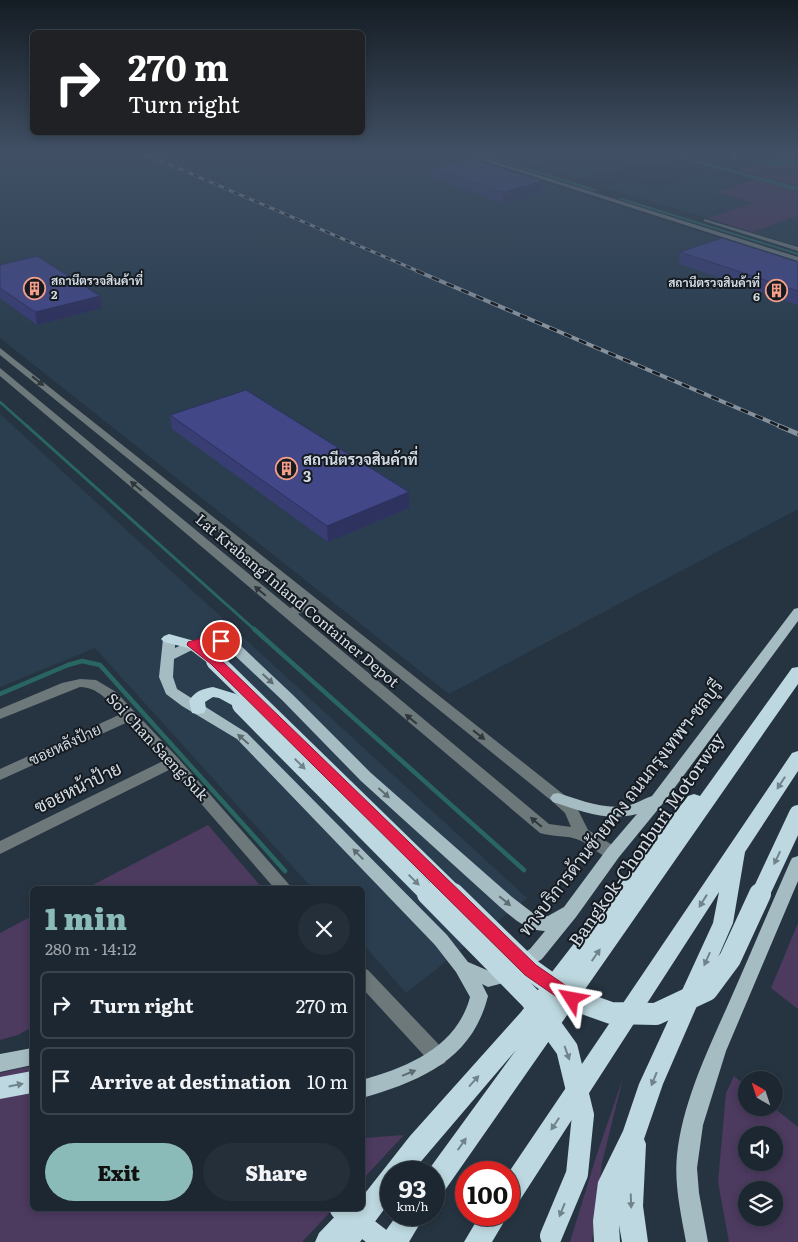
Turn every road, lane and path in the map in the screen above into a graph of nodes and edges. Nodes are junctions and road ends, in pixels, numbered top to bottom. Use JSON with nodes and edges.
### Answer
{"nodes":[{"id":1,"x":647,"y":211,"type":"edge"},
{"id":2,"x":702,"y":219,"type":"dead end"},
{"id":3,"x":798,"y":249,"type":"edge"},
{"id":4,"x":798,"y":259,"type":"edge"},
{"id":5,"x":0,"y":351,"type":"edge"},
{"id":6,"x":0,"y":371,"type":"edge"},
{"id":7,"x":177,"y":491,"type":"junction"},
{"id":8,"x":152,"y":500,"type":"junction"},
{"id":9,"x":314,"y":602,"type":"junction"},
{"id":10,"x":798,"y":612,"type":"edge"},
{"id":11,"x":288,"y":614,"type":"junction"},
{"id":12,"x":169,"y":639,"type":"joint"},
{"id":13,"x":193,"y":645,"type":"junction"},
{"id":14,"x":168,"y":657,"type":"junction"},
{"id":15,"x":792,"y":680,"type":"edge"},
{"id":16,"x":198,"y":709,"type":"junction"},
{"id":17,"x":0,"y":714,"type":"edge"},
{"id":18,"x":129,"y":716,"type":"junction"},
{"id":19,"x":798,"y":757,"type":"edge"},
{"id":20,"x":173,"y":762,"type":"junction"},
{"id":21,"x":0,"y":775,"type":"edge"},
{"id":22,"x":558,"y":798,"type":"junction"},
{"id":23,"x":659,"y":798,"type":"junction"},
{"id":24,"x":798,"y":814,"type":"edge"},
{"id":25,"x":582,"y":834,"type":"junction"},
{"id":26,"x":738,"y":845,"type":"junction"},
{"id":27,"x":0,"y":848,"type":"edge"},
{"id":28,"x":613,"y":853,"type":"junction"},
{"id":29,"x":798,"y":862,"type":"edge"},
{"id":30,"x":282,"y":886,"type":"edge"},
{"id":31,"x":570,"y":912,"type":"junction"},
{"id":32,"x":462,"y":967,"type":"junction"},
{"id":33,"x":365,"y":978,"type":"edge"},
{"id":34,"x":30,"y":1057,"type":"edge"},
{"id":35,"x":438,"y":1057,"type":"junction"},
{"id":36,"x":0,"y":1063,"type":"edge"},
{"id":37,"x":30,"y":1082,"type":"edge"},
{"id":38,"x":0,"y":1088,"type":"edge"},
{"id":39,"x":365,"y":1088,"type":"edge"},
{"id":40,"x":634,"y":1135,"type":"junction"},
{"id":41,"x":406,"y":1161,"type":"edge"},
{"id":42,"x":445,"y":1169,"type":"edge"},
{"id":43,"x":520,"y":1177,"type":"edge"},
{"id":44,"x":380,"y":1191,"type":"edge"},
{"id":45,"x":380,"y":1195,"type":"edge"},
{"id":46,"x":365,"y":1205,"type":"edge"},
{"id":47,"x":345,"y":1211,"type":"edge"},
{"id":48,"x":359,"y":1211,"type":"edge"},
{"id":49,"x":404,"y":1226,"type":"edge"},
{"id":50,"x":488,"y":1226,"type":"edge"},
{"id":51,"x":549,"y":1239,"type":"edge"},
{"id":52,"x":328,"y":1242,"type":"edge"},
{"id":53,"x":344,"y":1242,"type":"edge"},
{"id":54,"x":384,"y":1242,"type":"edge"},
{"id":55,"x":393,"y":1242,"type":"edge"},
{"id":56,"x":477,"y":1242,"type":"edge"},
{"id":57,"x":607,"y":1242,"type":"edge"},
{"id":58,"x":635,"y":1242,"type":"edge"},
{"id":59,"x":697,"y":1242,"type":"edge"}],
"edges":[{"from":1,"to":4,"type":"street"},
{"from":2,"to":3,"type":"street"},
{"from":5,"to":7,"type":"street","name":"Lat Krabang Inland Container Depot","one_way":true},
{"from":8,"to":6,"type":"street","name":"Lat Krabang Inland Container Depot","one_way":true},
{"from":7,"to":8,"type":"street"},
{"from":7,"to":9,"type":"street","name":"Lat Krabang Inland Container Depot"},
{"from":11,"to":8,"type":"street","name":"Lat Krabang Inland Container Depot","one_way":true},
{"from":9,"to":11,"type":"street"},
{"from":9,"to":22,"type":"street","name":"Lat Krabang Inland Container Depot","one_way":true},
{"from":10,"to":23,"type":"main road","name":"ทางบริการด้านซ้ายทาง ถนนกรุงเทพฯ-ชลบุรี"},
{"from":25,"to":11,"type":"street","name":"Lat Krabang Inland Container Depot","one_way":true},
{"from":12,"to":13,"type":"highway"},
{"from":12,"to":14,"type":"main road"},
{"from":13,"to":14,"type":"main road"},
{"from":24,"to":13,"type":"highway","one_way":true,"bridge":true},
{"from":13,"to":31,"type":"main road","one_way":true},
{"from":14,"to":16,"type":"main road"},
{"from":41,"to":15,"type":"highway","one_way":true},
{"from":42,"to":15,"type":"highway","name":"Bangkok-Chonburi Motorway","one_way":true},
{"from":32,"to":16,"type":"main road","one_way":true},
{"from":16,"to":51,"type":"highway","one_way":true,"bridge":true},
{"from":17,"to":18,"type":"street","name":"Soi Chan Saeng Suk"},
{"from":18,"to":20,"type":"street","name":"Soi Chan Saeng Suk"},
{"from":18,"to":21,"type":"street","name":"ซอยหลังป้าย"},
{"from":19,"to":26,"type":"highway","one_way":true},
{"from":20,"to":27,"type":"street","name":"ซอยหน้าป้าย"},
{"from":20,"to":30,"type":"street","name":"Soi Chan Saeng Suk"},
{"from":22,"to":23,"type":"main road"},
{"from":22,"to":25,"type":"street","name":"Lat Krabang Inland Container Depot"},
{"from":23,"to":28,"type":"main road","name":"ทางบริการด้านซ้ายทาง ถนนกรุงเทพฯ-ชลบุรี"},
{"from":25,"to":28,"type":"street"},
{"from":26,"to":40,"type":"highway","one_way":true},
{"from":26,"to":43,"type":"highway","one_way":true},
{"from":28,"to":31,"type":"main road","name":"ทางบริการด้านซ้ายทาง ถนนกรุงเทพฯ-ชลบุรี"},
{"from":29,"to":59,"type":"main road"},
{"from":31,"to":32,"type":"main road","name":"ทางบริการด้านซ้ายทาง ถนนกรุงเทพฯ-ชลบุรี"},
{"from":32,"to":35,"type":"main road"},
{"from":33,"to":35,"type":"street"},
{"from":34,"to":36,"type":"main road"},
{"from":39,"to":35,"type":"main road","one_way":true},
{"from":38,"to":37,"type":"highway","one_way":true},
{"from":40,"to":57,"type":"highway"},
{"from":40,"to":58,"type":"highway","one_way":true},
{"from":44,"to":46,"type":"highway"},
{"from":45,"to":53,"type":"highway"},
{"from":47,"to":54,"type":"highway","bridge":true},
{"from":48,"to":52,"type":"highway"},
{"from":49,"to":55,"type":"highway"},
{"from":50,"to":56,"type":"highway"}]}
